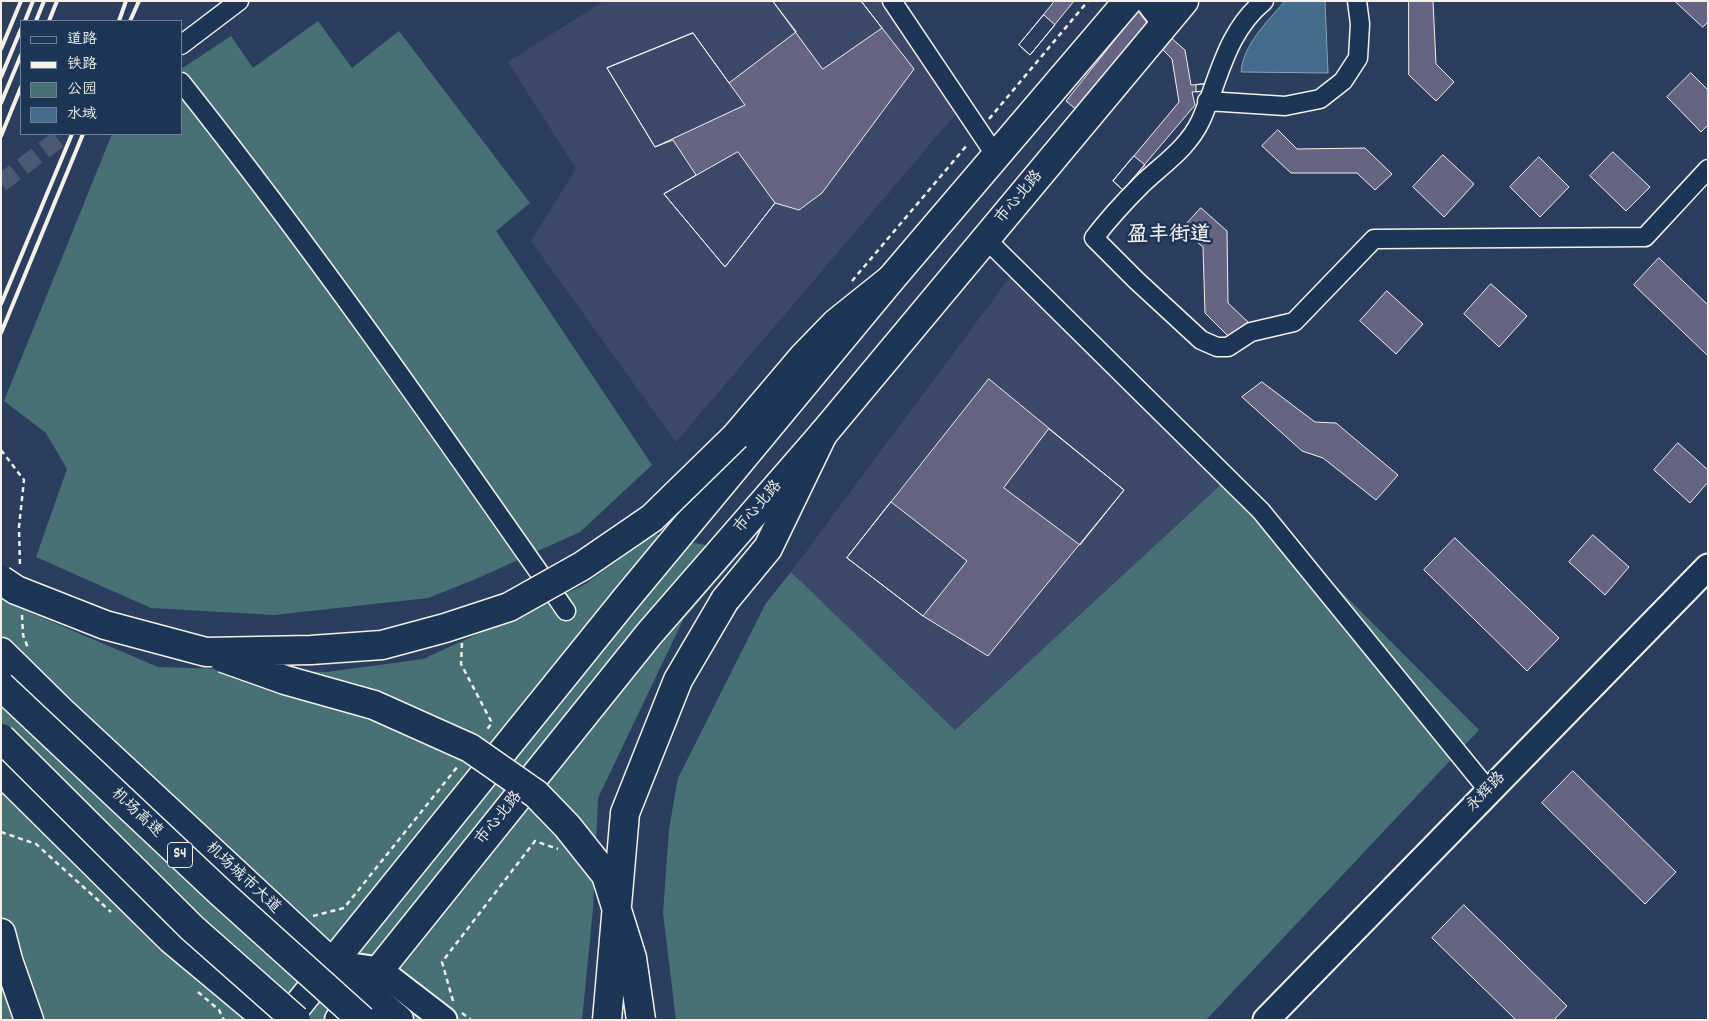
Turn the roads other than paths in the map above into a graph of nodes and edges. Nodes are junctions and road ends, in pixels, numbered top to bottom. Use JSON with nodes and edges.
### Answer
{"nodes":[{"id":1,"x":239,"y":1,"type":"edge"},
{"id":2,"x":892,"y":1,"type":"edge"},
{"id":3,"x":1128,"y":1,"type":"edge"},
{"id":4,"x":1148,"y":1,"type":"edge"},
{"id":5,"x":1264,"y":1,"type":"edge"},
{"id":6,"x":1357,"y":1,"type":"edge"},
{"id":7,"x":1172,"y":10,"type":"edge"},
{"id":8,"x":182,"y":44,"type":"edge"},
{"id":9,"x":182,"y":83,"type":"edge"},
{"id":10,"x":1207,"y":101,"type":"junction"},
{"id":11,"x":996,"y":156,"type":"junction"},
{"id":12,"x":1708,"y":169,"type":"edge"},
{"id":13,"x":995,"y":248,"type":"dead end"},
{"id":14,"x":891,"y":279,"type":"junction"},
{"id":15,"x":823,"y":434,"type":"junction"},
{"id":16,"x":1708,"y":567,"type":"edge"},
{"id":17,"x":1,"y":580,"type":"edge"},
{"id":18,"x":566,"y":611,"type":"dead end"},
{"id":19,"x":1,"y":652,"type":"edge"},
{"id":20,"x":206,"y":652,"type":"junction"},
{"id":21,"x":1,"y":686,"type":"edge"},
{"id":22,"x":1,"y":738,"type":"edge"},
{"id":23,"x":1,"y":772,"type":"edge"},
{"id":24,"x":1489,"y":791,"type":"junction"},
{"id":25,"x":1,"y":934,"type":"edge"},
{"id":26,"x":8,"y":960,"type":"junction"},
{"id":27,"x":332,"y":962,"type":"junction"},
{"id":28,"x":371,"y":980,"type":"junction"},
{"id":29,"x":14,"y":1020,"type":"edge"},
{"id":30,"x":29,"y":1020,"type":"edge"},
{"id":31,"x":268,"y":1020,"type":"edge"},
{"id":32,"x":286,"y":1020,"type":"edge"},
{"id":33,"x":296,"y":1020,"type":"edge"},
{"id":34,"x":339,"y":1020,"type":"edge"},
{"id":35,"x":362,"y":1020,"type":"edge"},
{"id":36,"x":399,"y":1020,"type":"edge"},
{"id":37,"x":444,"y":1020,"type":"edge"},
{"id":38,"x":607,"y":1020,"type":"edge"},
{"id":39,"x":641,"y":1020,"type":"edge"},
{"id":40,"x":1266,"y":1020,"type":"edge"}],
"edges":[{"from":1,"to":8,"type":"street"},
{"from":2,"to":11,"type":"street"},
{"from":3,"to":11,"type":"main road"},
{"from":4,"to":7,"type":"street"},
{"from":5,"to":10,"type":"street"},
{"from":6,"to":10,"type":"street"},
{"from":7,"to":15,"type":"main road","name":"市心北路"},
{"from":9,"to":18,"type":"street"},
{"from":10,"to":12,"type":"street"},
{"from":11,"to":14,"type":"main road"},
{"from":13,"to":24,"type":"street"},
{"from":14,"to":20,"type":"main road","bridge":true},
{"from":14,"to":27,"type":"main road"},
{"from":15,"to":28,"type":"main road","name":"市心北路"},
{"from":15,"to":38,"type":"main road","bridge":true},
{"from":16,"to":24,"type":"street","name":"永辉路"},
{"from":17,"to":20,"type":"main road","bridge":true},
{"from":19,"to":27,"type":"main road","name":"机场城市大道"},
{"from":20,"to":39,"type":"main road","bridge":true},
{"from":21,"to":35,"type":"main road","name":"机场高速","number":"S4","bridge":true},
{"from":22,"to":33,"type":"main road","bridge":true},
{"from":23,"to":31,"type":"main road"},
{"from":24,"to":40,"type":"street","name":"永辉路"},
{"from":25,"to":26,"type":"main road"},
{"from":26,"to":29,"type":"main road"},
{"from":26,"to":30,"type":"main road"},
{"from":27,"to":28,"type":"main road","name":"机场城市大道"},
{"from":27,"to":32,"type":"main road"},
{"from":28,"to":34,"type":"main road","name":"市心北路"},
{"from":28,"to":36,"type":"main road","name":"机场城市大道"},
{"from":28,"to":37,"type":"street"}]}
